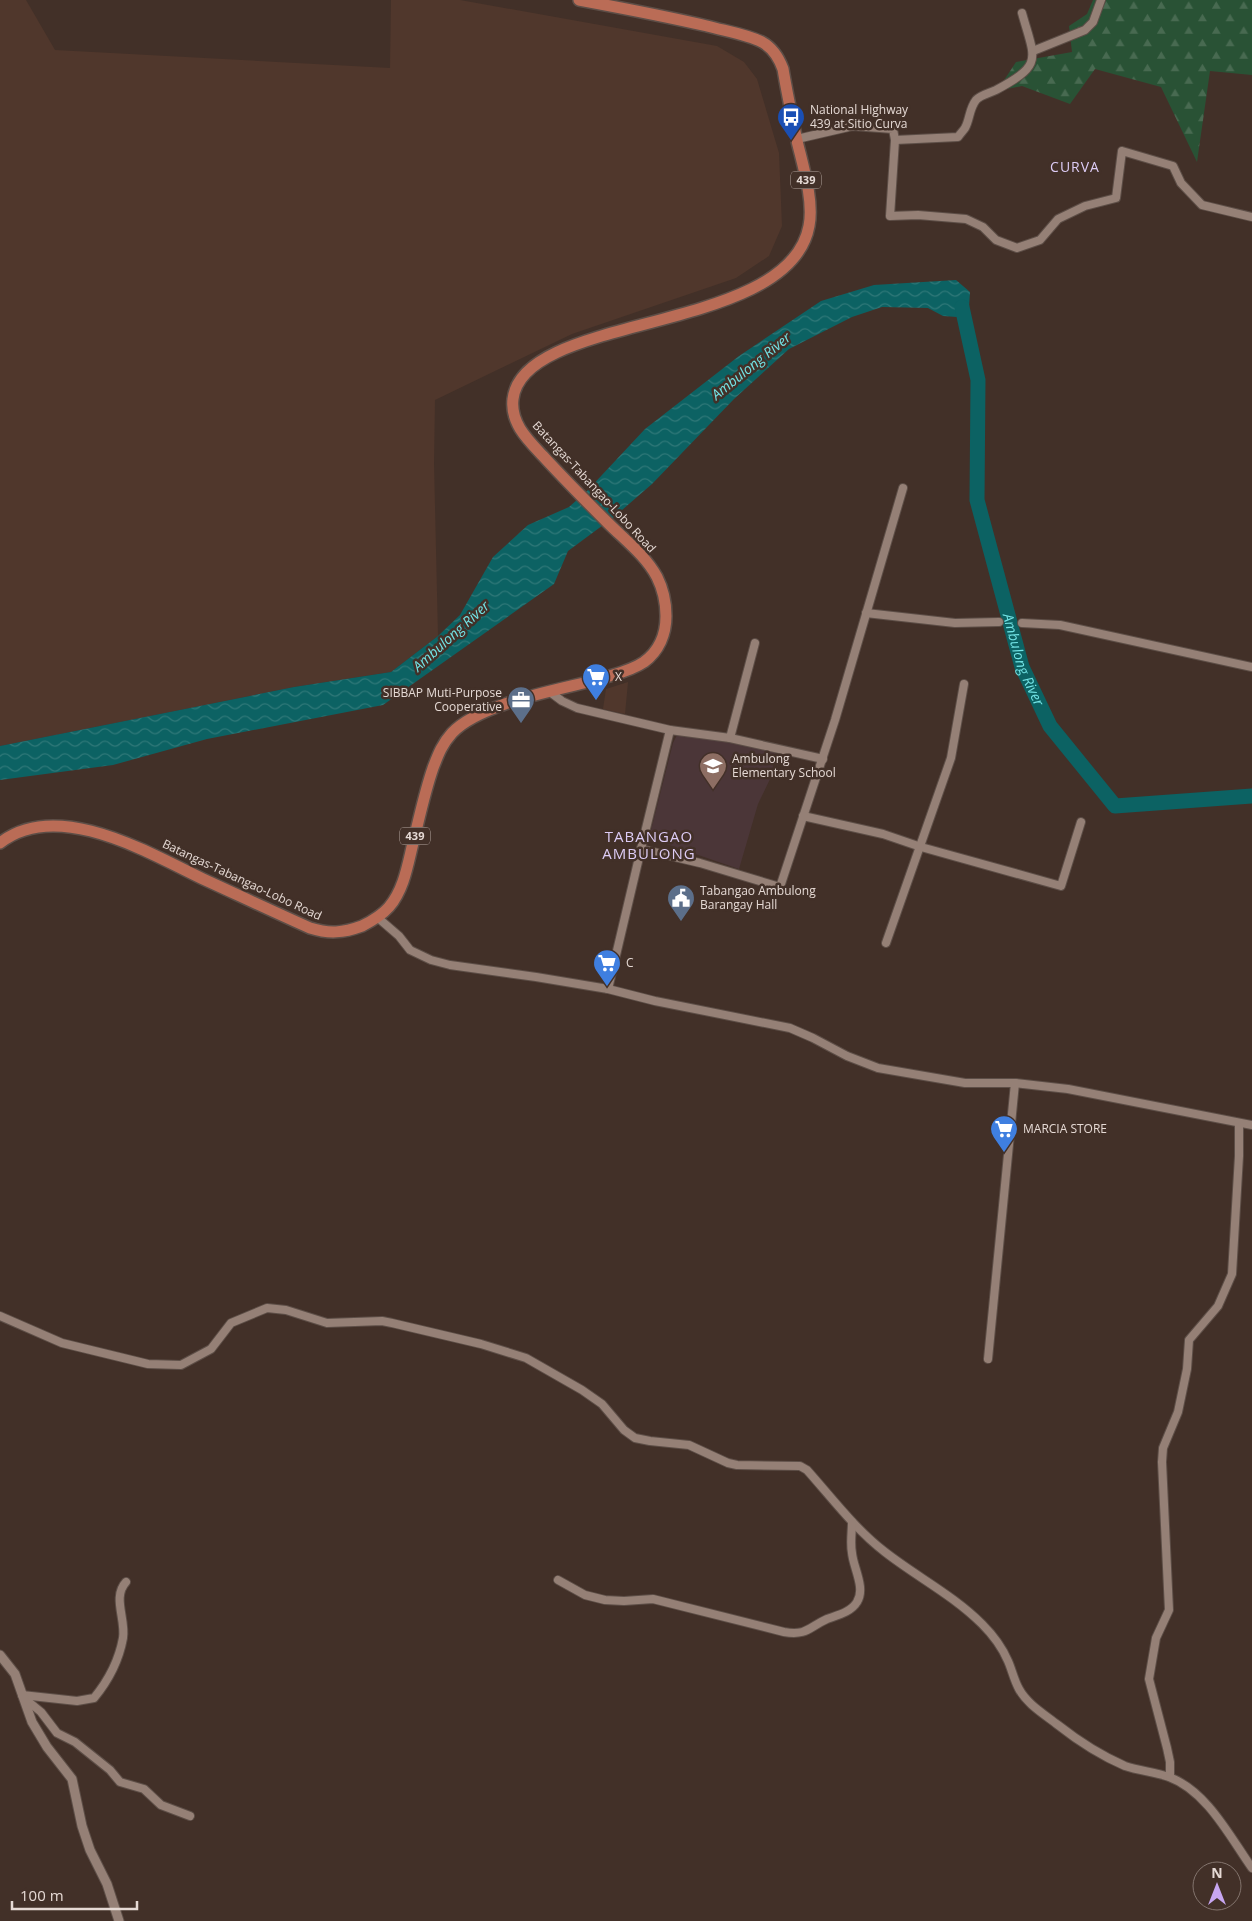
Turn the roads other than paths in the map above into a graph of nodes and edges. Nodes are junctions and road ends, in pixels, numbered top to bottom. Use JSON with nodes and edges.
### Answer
{"nodes":[{"id":1,"x":579,"y":0,"type":"edge"},
{"id":2,"x":1101,"y":0,"type":"edge"},
{"id":3,"x":1022,"y":13,"type":"dead end"},
{"id":4,"x":1033,"y":51,"type":"junction"},
{"id":5,"x":797,"y":139,"type":"junction"},
{"id":6,"x":895,"y":140,"type":"junction"},
{"id":7,"x":1252,"y":217,"type":"edge"},
{"id":8,"x":903,"y":488,"type":"dead end"},
{"id":9,"x":866,"y":613,"type":"junction"},
{"id":10,"x":999,"y":622,"type":"dead end"},
{"id":11,"x":1022,"y":623,"type":"dead end"},
{"id":12,"x":755,"y":644,"type":"dead end"},
{"id":13,"x":1252,"y":666,"type":"edge"},
{"id":14,"x":964,"y":684,"type":"dead end"},
{"id":15,"x":550,"y":692,"type":"junction"},
{"id":16,"x":670,"y":730,"type":"junction"},
{"id":17,"x":730,"y":738,"type":"junction"},
{"id":18,"x":823,"y":758,"type":"junction"},
{"id":19,"x":803,"y":816,"type":"junction"},
{"id":20,"x":1081,"y":822,"type":"dead end"},
{"id":21,"x":0,"y":843,"type":"edge"},
{"id":22,"x":921,"y":847,"type":"junction"},
{"id":23,"x":641,"y":849,"type":"junction"},
{"id":24,"x":377,"y":917,"type":"junction"},
{"id":25,"x":886,"y":943,"type":"dead end"},
{"id":26,"x":608,"y":989,"type":"junction"},
{"id":27,"x":1015,"y":1083,"type":"junction"},
{"id":28,"x":1239,"y":1122,"type":"junction"},
{"id":29,"x":1252,"y":1125,"type":"edge"},
{"id":30,"x":0,"y":1316,"type":"edge"},
{"id":31,"x":988,"y":1359,"type":"dead end"},
{"id":32,"x":852,"y":1522,"type":"junction"},
{"id":33,"x":558,"y":1580,"type":"dead end"},
{"id":34,"x":126,"y":1582,"type":"dead end"},
{"id":35,"x":0,"y":1655,"type":"edge"},
{"id":36,"x":23,"y":1696,"type":"junction"},
{"id":37,"x":1170,"y":1777,"type":"junction"},
{"id":38,"x":190,"y":1816,"type":"dead end"},
{"id":39,"x":1252,"y":1868,"type":"edge"},
{"id":40,"x":119,"y":1921,"type":"edge"}],
"edges":[{"from":1,"to":5,"type":"main road","name":"Batangas-Tabangao-Lobo Road","number":"439"},
{"from":2,"to":4,"type":"street"},
{"from":3,"to":4,"type":"street"},
{"from":4,"to":6,"type":"street"},
{"from":5,"to":6,"type":"street"},
{"from":5,"to":15,"type":"main road","name":"Batangas-Tabangao-Lobo Road","number":"439"},
{"from":6,"to":7,"type":"street"},
{"from":8,"to":9,"type":"street"},
{"from":9,"to":10,"type":"street"},
{"from":9,"to":18,"type":"street"},
{"from":11,"to":13,"type":"street"},
{"from":12,"to":17,"type":"street"},
{"from":14,"to":22,"type":"street"},
{"from":15,"to":16,"type":"street"},
{"from":15,"to":24,"type":"main road","name":"Batangas-Tabangao-Lobo Road","number":"439"},
{"from":16,"to":17,"type":"street"},
{"from":16,"to":23,"type":"street"},
{"from":17,"to":18,"type":"street"},
{"from":18,"to":19,"type":"street"},
{"from":19,"to":22,"type":"street"},
{"from":19,"to":23,"type":"street"},
{"from":20,"to":22,"type":"street"},
{"from":21,"to":24,"type":"main road","name":"Batangas-Tabangao-Lobo Road","number":"439"},
{"from":22,"to":25,"type":"street"},
{"from":23,"to":26,"type":"street"},
{"from":24,"to":26,"type":"street"},
{"from":26,"to":27,"type":"street"},
{"from":27,"to":28,"type":"street"},
{"from":27,"to":31,"type":"street"},
{"from":28,"to":29,"type":"street"},
{"from":28,"to":37,"type":"street"},
{"from":30,"to":32,"type":"street"},
{"from":32,"to":33,"type":"street"},
{"from":32,"to":37,"type":"street"},
{"from":34,"to":36,"type":"street"},
{"from":35,"to":36,"type":"street"},
{"from":36,"to":38,"type":"street"},
{"from":36,"to":40,"type":"street"},
{"from":37,"to":39,"type":"street"}]}
